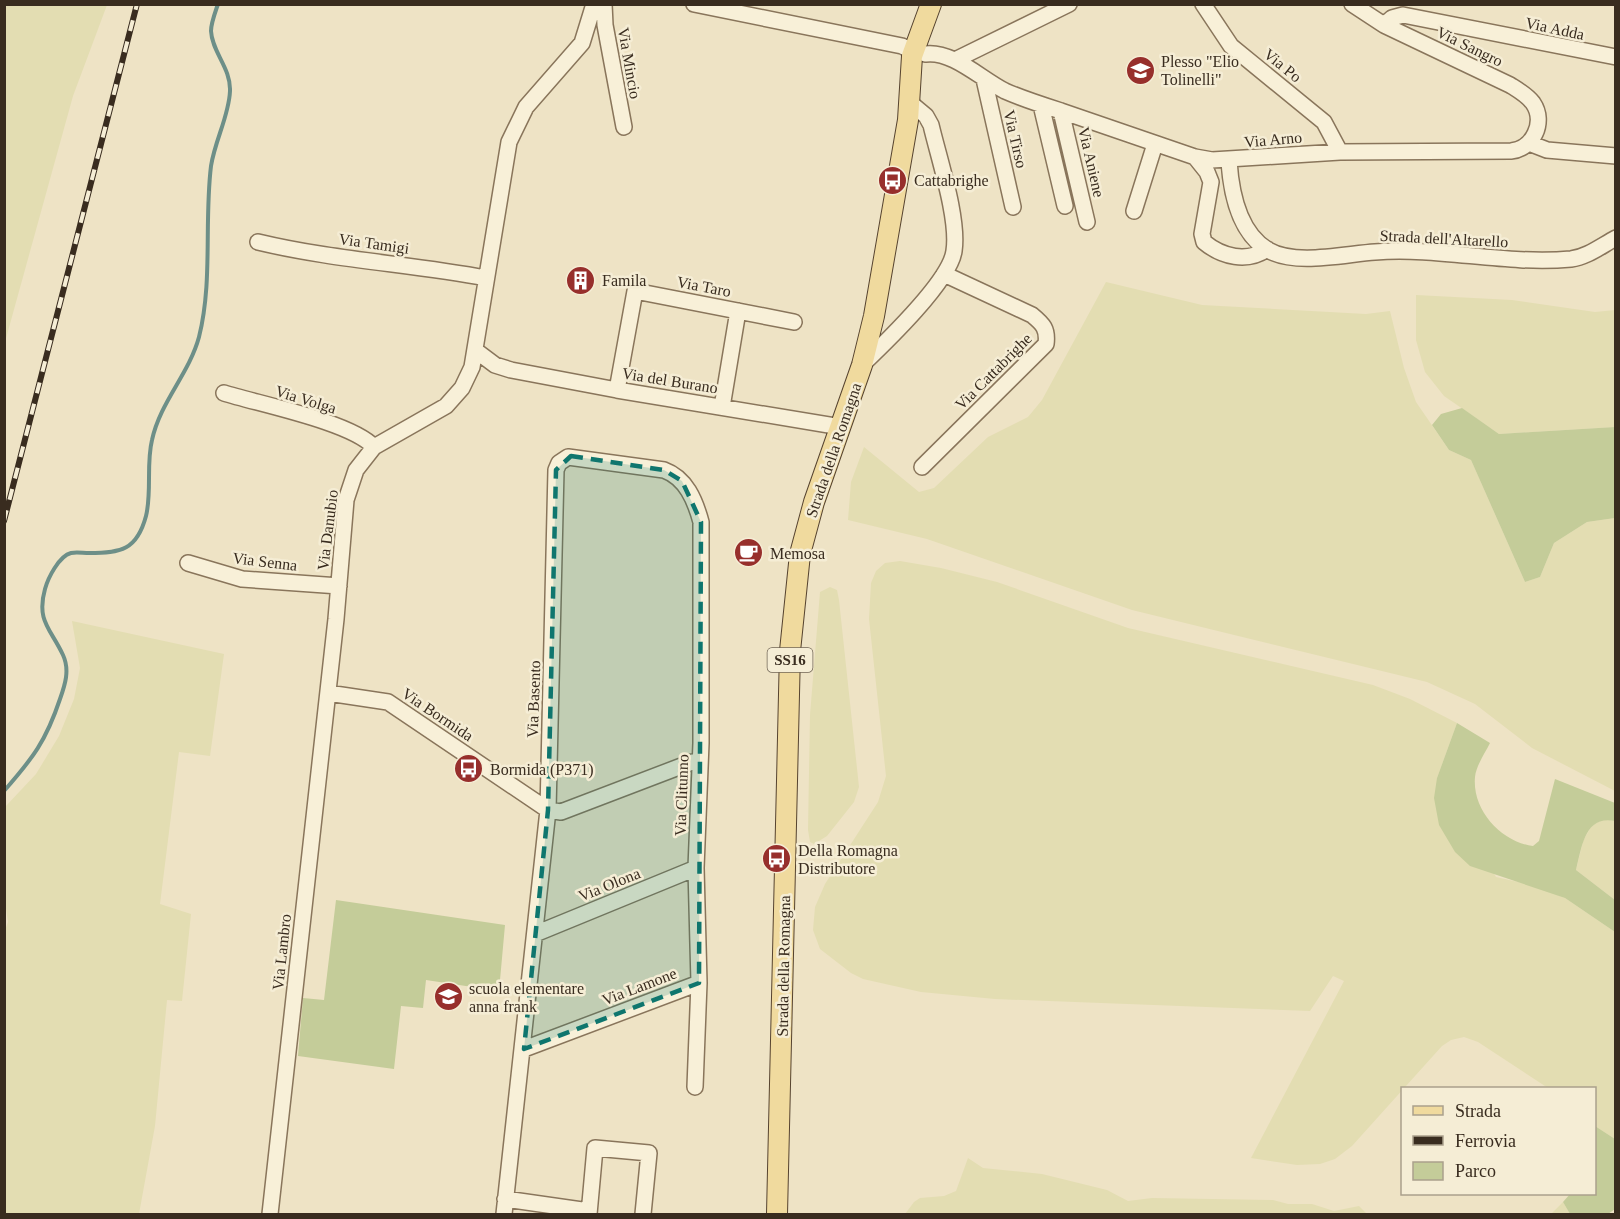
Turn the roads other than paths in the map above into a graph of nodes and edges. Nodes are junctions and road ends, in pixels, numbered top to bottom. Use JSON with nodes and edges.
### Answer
{"nodes":[{"id":1,"x":594,"y":4,"type":"edge"},
{"id":2,"x":603,"y":4,"type":"edge"},
{"id":3,"x":694,"y":4,"type":"edge"},
{"id":4,"x":932,"y":4,"type":"edge"},
{"id":5,"x":1068,"y":4,"type":"edge"},
{"id":6,"x":1203,"y":4,"type":"edge"},
{"id":7,"x":1352,"y":4,"type":"edge"},
{"id":8,"x":735,"y":8,"type":"edge"},
{"id":9,"x":1384,"y":25,"type":"junction"},
{"id":10,"x":920,"y":56,"type":"junction"},
{"id":11,"x":1616,"y":57,"type":"edge"},
{"id":12,"x":954,"y":59,"type":"junction"},
{"id":13,"x":984,"y":79,"type":"junction"},
{"id":14,"x":1041,"y":105,"type":"junction"},
{"id":15,"x":1061,"y":111,"type":"junction"},
{"id":16,"x":911,"y":113,"type":"junction"},
{"id":17,"x":624,"y":127,"type":"dead end"},
{"id":18,"x":1529,"y":143,"type":"junction"},
{"id":19,"x":1155,"y":144,"type":"junction"},
{"id":20,"x":1340,"y":152,"type":"junction"},
{"id":21,"x":1616,"y":156,"type":"edge"},
{"id":22,"x":1195,"y":158,"type":"junction"},
{"id":23,"x":1229,"y":161,"type":"junction"},
{"id":24,"x":1065,"y":206,"type":"dead end"},
{"id":25,"x":1013,"y":207,"type":"dead end"},
{"id":26,"x":1134,"y":211,"type":"dead end"},
{"id":27,"x":1088,"y":222,"type":"dead end"},
{"id":28,"x":1616,"y":238,"type":"edge"},
{"id":29,"x":258,"y":242,"type":"dead end"},
{"id":30,"x":1267,"y":249,"type":"junction"},
{"id":31,"x":944,"y":274,"type":"junction"},
{"id":32,"x":486,"y":278,"type":"junction"},
{"id":33,"x":738,"y":311,"type":"junction"},
{"id":34,"x":794,"y":322,"type":"dead end"},
{"id":35,"x":474,"y":350,"type":"junction"},
{"id":36,"x":495,"y":365,"type":"junction"},
{"id":37,"x":862,"y":365,"type":"junction"},
{"id":38,"x":472,"y":367,"type":"junction"},
{"id":39,"x":617,"y":390,"type":"junction"},
{"id":40,"x":224,"y":393,"type":"dead end"},
{"id":41,"x":722,"y":406,"type":"junction"},
{"id":42,"x":841,"y":427,"type":"junction"},
{"id":43,"x":374,"y":447,"type":"junction"},
{"id":44,"x":922,"y":467,"type":"dead end"},
{"id":45,"x":696,"y":504,"type":"joint"},
{"id":46,"x":188,"y":563,"type":"dead end"},
{"id":47,"x":339,"y":586,"type":"junction"},
{"id":48,"x":328,"y":693,"type":"junction"},
{"id":49,"x":700,"y":762,"type":"junction"},
{"id":50,"x":548,"y":810,"type":"junction"},
{"id":51,"x":696,"y":868,"type":"junction"},
{"id":52,"x":535,"y":934,"type":"junction"},
{"id":53,"x":699,"y":983,"type":"junction"},
{"id":54,"x":524,"y":1049,"type":"junction"},
{"id":55,"x":695,"y":1087,"type":"dead end"},
{"id":56,"x":504,"y":1207,"type":"edge"},
{"id":57,"x":589,"y":1213,"type":"edge"},
{"id":58,"x":270,"y":1215,"type":"edge"},
{"id":59,"x":643,"y":1215,"type":"edge"},
{"id":60,"x":777,"y":1215,"type":"edge"}],
"edges":[{"from":1,"to":32,"type":"street","name":"Via Danubio"},
{"from":2,"to":17,"type":"street","name":"Via Mincio"},
{"from":3,"to":8,"type":"street"},
{"from":4,"to":10,"type":"main road","name":"Strada della Romagna","number":"SS16"},
{"from":5,"to":12,"type":"street"},
{"from":6,"to":20,"type":"street","name":"Via Po"},
{"from":7,"to":9,"type":"street","name":"Via Sangro"},
{"from":8,"to":10,"type":"street"},
{"from":9,"to":11,"type":"street","name":"Via Adda"},
{"from":9,"to":18,"type":"street","name":"Via Sangro"},
{"from":10,"to":12,"type":"street"},
{"from":10,"to":16,"type":"main road","name":"Strada della Romagna","number":"SS16"},
{"from":12,"to":13,"type":"street","name":"Via Arno"},
{"from":13,"to":14,"type":"street","name":"Via Arno"},
{"from":13,"to":25,"type":"street","name":"Via Tirso"},
{"from":14,"to":15,"type":"street","name":"Via Arno"},
{"from":14,"to":24,"type":"street"},
{"from":15,"to":19,"type":"street","name":"Via Arno"},
{"from":15,"to":27,"type":"street","name":"Via Aniene"},
{"from":16,"to":31,"type":"street"},
{"from":16,"to":37,"type":"main road","name":"Strada della Romagna","number":"SS16"},
{"from":18,"to":20,"type":"street","name":"Via Arno"},
{"from":18,"to":21,"type":"street"},
{"from":19,"to":22,"type":"street","name":"Via Arno"},
{"from":19,"to":26,"type":"street"},
{"from":20,"to":23,"type":"street","name":"Via Arno"},
{"from":22,"to":23,"type":"street","name":"Via Arno"},
{"from":22,"to":30,"type":"street","name":"Strada dell'Altarello"},
{"from":23,"to":30,"type":"street"},
{"from":28,"to":30,"type":"street","name":"Strada dell'Altarello"},
{"from":29,"to":32,"type":"street","name":"Via Tamigi"},
{"from":31,"to":37,"type":"street"},
{"from":31,"to":44,"type":"street","name":"Via Cattabrighe"},
{"from":32,"to":35,"type":"street","name":"Via Danubio"},
{"from":33,"to":34,"type":"street","name":"Via Taro"},
{"from":33,"to":39,"type":"street","name":"Via Taro"},
{"from":33,"to":41,"type":"street"},
{"from":35,"to":36,"type":"street"},
{"from":35,"to":38,"type":"street","name":"Via Danubio"},
{"from":36,"to":38,"type":"street"},
{"from":36,"to":39,"type":"street","name":"Via del Burano"},
{"from":37,"to":42,"type":"main road","name":"Strada della Romagna","number":"SS16"},
{"from":38,"to":43,"type":"street","name":"Via Danubio"},
{"from":39,"to":41,"type":"street","name":"Via del Burano"},
{"from":40,"to":43,"type":"street","name":"Via Volga"},
{"from":41,"to":42,"type":"street","name":"Via del Burano"},
{"from":42,"to":60,"type":"main road","name":"Strada della Romagna","number":"SS16"},
{"from":43,"to":47,"type":"street","name":"Via Danubio"},
{"from":45,"to":49,"type":"street","name":"Via Clitunno"},
{"from":45,"to":50,"type":"street","name":"Via Basento"},
{"from":46,"to":47,"type":"street","name":"Via Senna"},
{"from":47,"to":48,"type":"street","name":"Via Danubio"},
{"from":48,"to":50,"type":"street","name":"Via Bormida"},
{"from":48,"to":58,"type":"street","name":"Via Lambro"},
{"from":49,"to":50,"type":"street"},
{"from":49,"to":51,"type":"street","name":"Via Clitunno"},
{"from":50,"to":52,"type":"street","name":"Via Basento"},
{"from":51,"to":52,"type":"street","name":"Via Olona"},
{"from":51,"to":53,"type":"street","name":"Via Clitunno"},
{"from":52,"to":54,"type":"street","name":"Via Basento"},
{"from":53,"to":54,"type":"street","name":"Via Lamone"},
{"from":53,"to":55,"type":"street","name":"Via Clitunno"},
{"from":54,"to":56,"type":"street","name":"Via Basento"},
{"from":56,"to":57,"type":"street","name":"Via Basento"},
{"from":57,"to":59,"type":"street","name":"Via Basento"}]}
